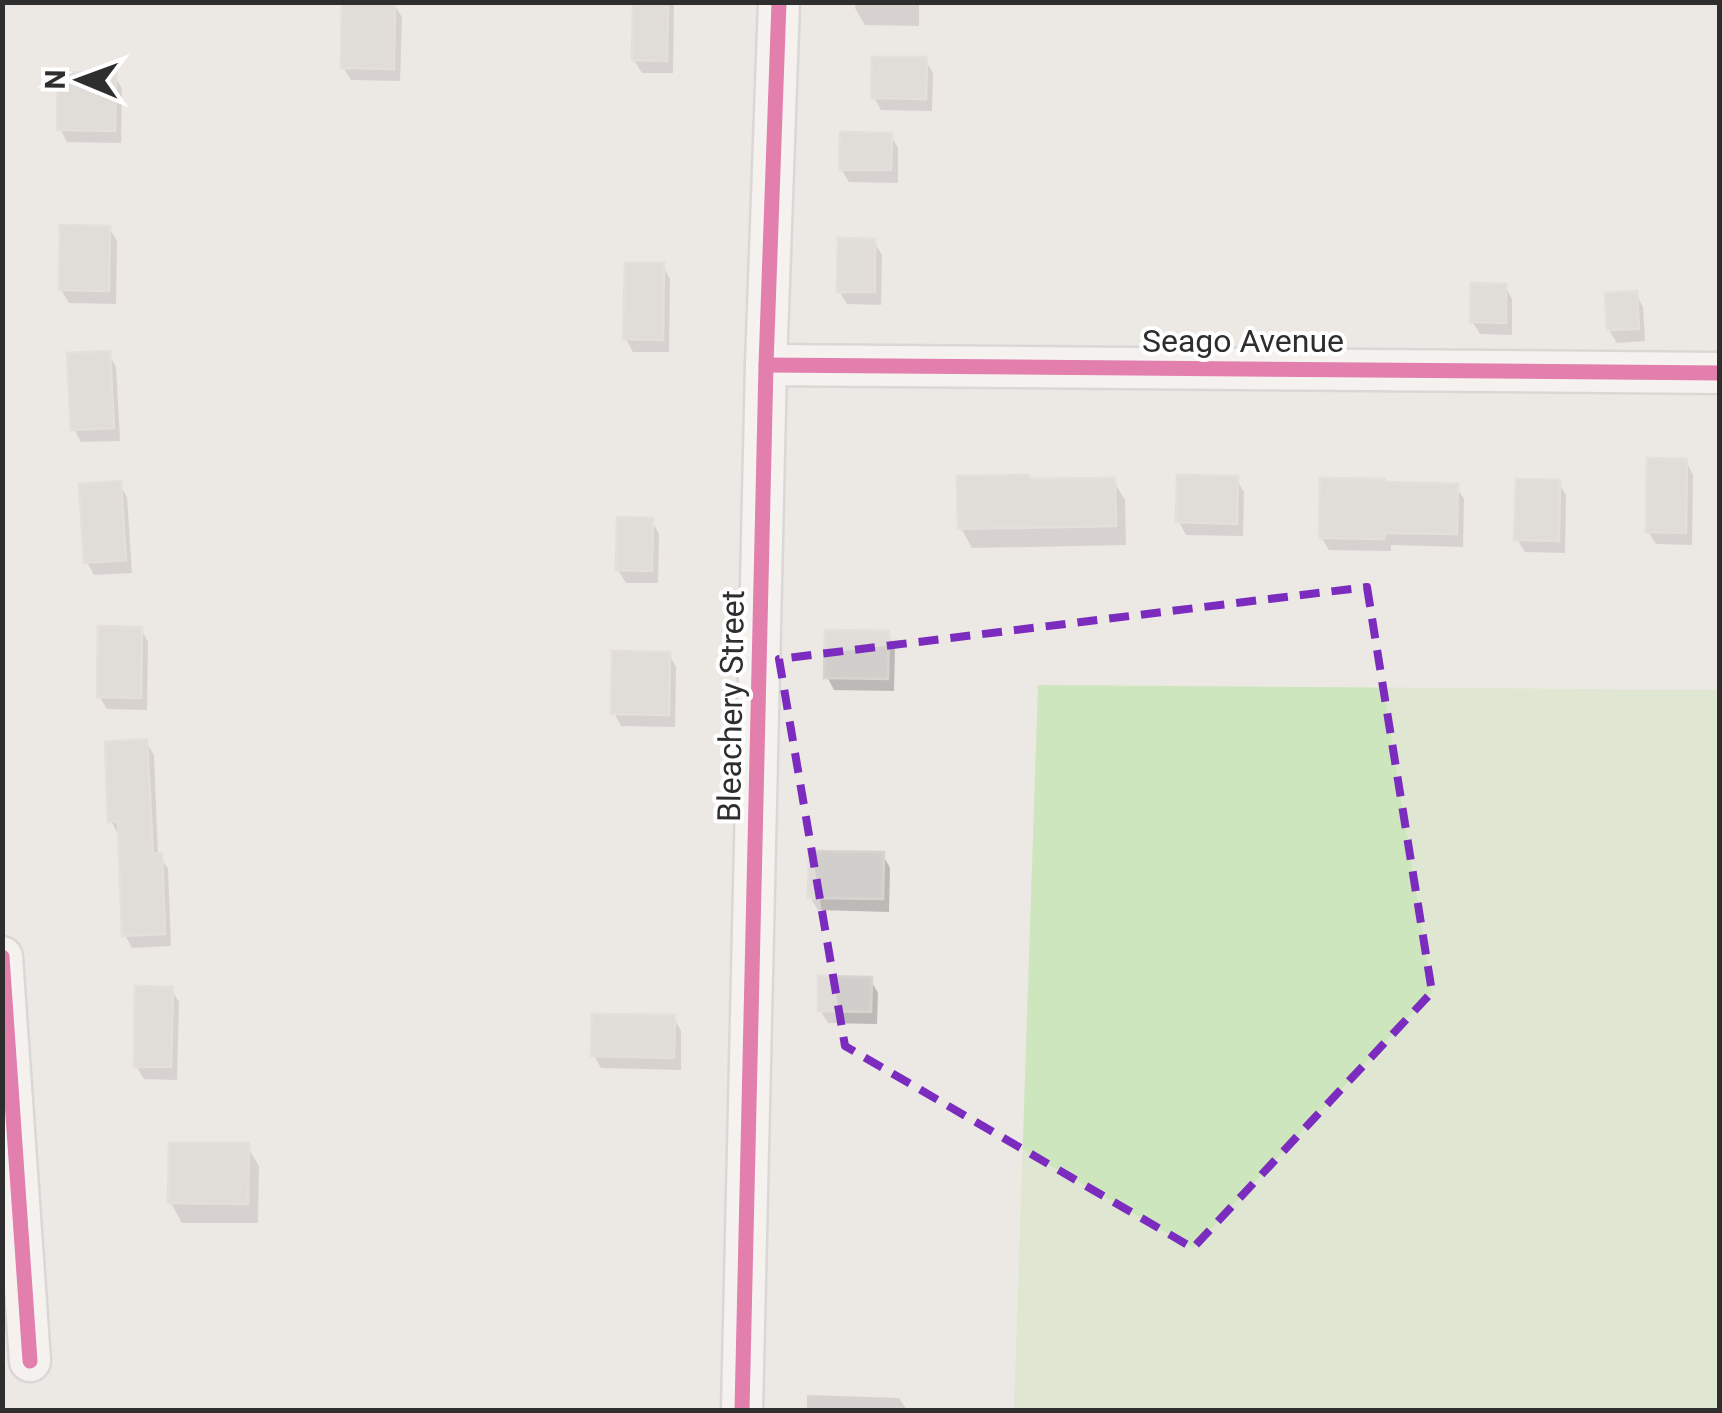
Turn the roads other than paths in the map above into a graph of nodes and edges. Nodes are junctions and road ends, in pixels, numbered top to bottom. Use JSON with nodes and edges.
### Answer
{"nodes":[{"id":1,"x":779,"y":2,"type":"edge"},
{"id":2,"x":766,"y":365,"type":"junction"},
{"id":3,"x":1720,"y":372,"type":"edge"},
{"id":4,"x":2,"y":957,"type":"edge"},
{"id":5,"x":30,"y":1361,"type":"dead end"},
{"id":6,"x":742,"y":1410,"type":"edge"}],
"edges":[{"from":1,"to":2,"type":"street","name":"Bleachery Street"},
{"from":2,"to":3,"type":"street","name":"Seago Avenue"},
{"from":2,"to":6,"type":"street","name":"Bleachery Street"},
{"from":4,"to":5,"type":"street"}]}
